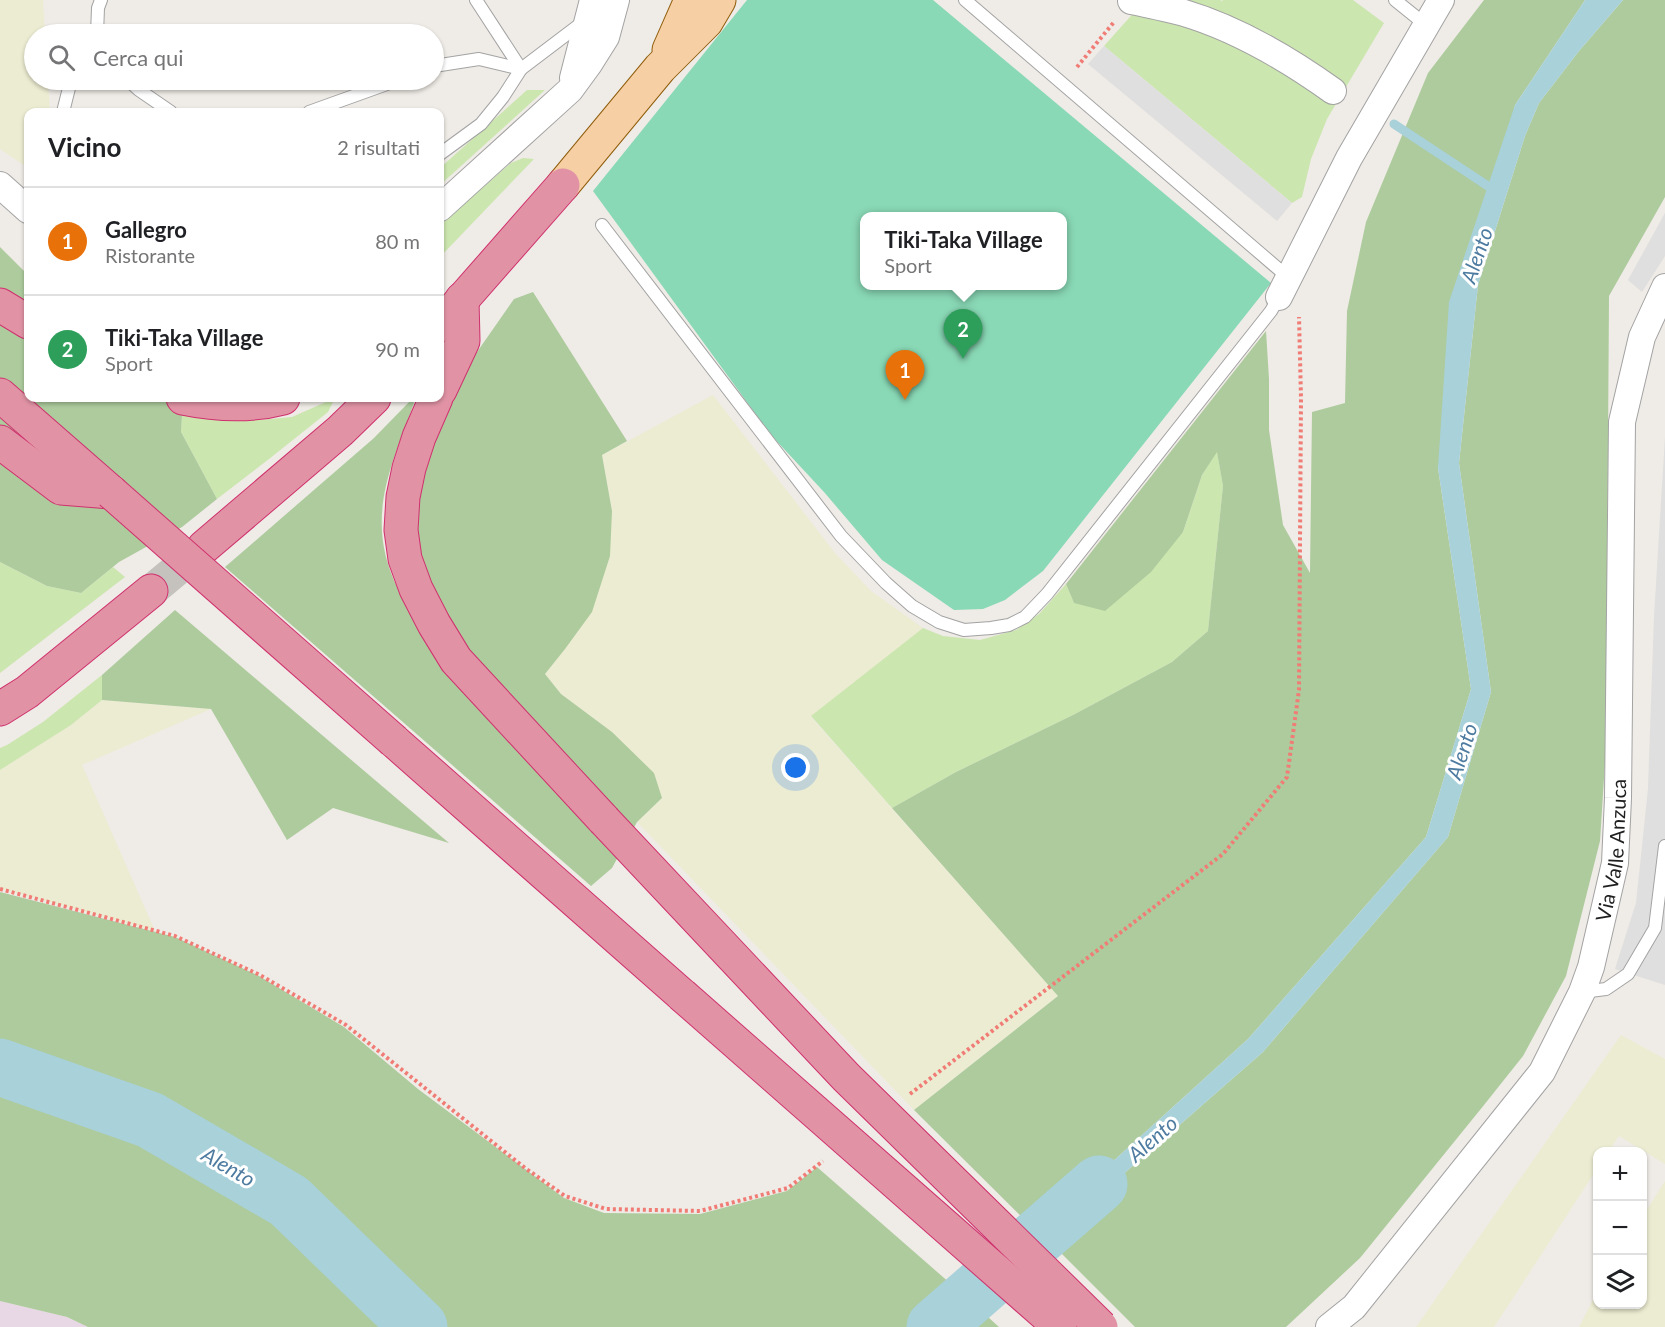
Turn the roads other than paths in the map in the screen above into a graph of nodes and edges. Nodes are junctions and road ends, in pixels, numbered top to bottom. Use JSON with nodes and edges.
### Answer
{"nodes":[{"id":1,"x":102,"y":0,"type":"edge"},
{"id":2,"x":476,"y":0,"type":"edge"},
{"id":3,"x":605,"y":0,"type":"edge"},
{"id":4,"x":616,"y":0,"type":"edge"},
{"id":5,"x":691,"y":0,"type":"edge"},
{"id":6,"x":719,"y":0,"type":"edge"},
{"id":7,"x":965,"y":0,"type":"edge"},
{"id":8,"x":1131,"y":0,"type":"edge"},
{"id":9,"x":1395,"y":0,"type":"edge"},
{"id":10,"x":1441,"y":0,"type":"edge"},
{"id":11,"x":590,"y":10,"type":"edge"},
{"id":12,"x":97,"y":24,"type":"edge"},
{"id":13,"x":1426,"y":25,"type":"junction"},
{"id":14,"x":444,"y":64,"type":"edge"},
{"id":15,"x":660,"y":68,"type":"junction"},
{"id":16,"x":522,"y":69,"type":"junction"},
{"id":17,"x":68,"y":90,"type":"edge"},
{"id":18,"x":139,"y":90,"type":"edge"},
{"id":19,"x":370,"y":90,"type":"edge"},
{"id":20,"x":570,"y":90,"type":"junction"},
{"id":21,"x":1333,"y":91,"type":"dead end"},
{"id":22,"x":64,"y":108,"type":"edge"},
{"id":23,"x":165,"y":108,"type":"edge"},
{"id":24,"x":320,"y":108,"type":"edge"},
{"id":25,"x":444,"y":151,"type":"edge"},
{"id":26,"x":0,"y":184,"type":"edge"},
{"id":27,"x":563,"y":185,"type":"joint"},
{"id":28,"x":444,"y":204,"type":"edge"},
{"id":29,"x":24,"y":206,"type":"edge"},
{"id":30,"x":602,"y":225,"type":"dead end"},
{"id":31,"x":1665,"y":287,"type":"edge"},
{"id":32,"x":1289,"y":295,"type":"junction"},
{"id":33,"x":0,"y":305,"type":"edge"},
{"id":34,"x":446,"y":317,"type":"edge"},
{"id":35,"x":24,"y":320,"type":"edge"},
{"id":36,"x":444,"y":381,"type":"edge"},
{"id":37,"x":0,"y":395,"type":"edge"},
{"id":38,"x":208,"y":402,"type":"edge"},
{"id":39,"x":269,"y":402,"type":"edge"},
{"id":40,"x":370,"y":402,"type":"edge"},
{"id":41,"x":434,"y":402,"type":"edge"},
{"id":42,"x":0,"y":442,"type":"edge"},
{"id":43,"x":111,"y":492,"type":"junction"},
{"id":44,"x":204,"y":547,"type":"tunnel mouth"},
{"id":45,"x":151,"y":591,"type":"tunnel mouth"},
{"id":46,"x":0,"y":709,"type":"edge"},
{"id":47,"x":1665,"y":846,"type":"edge"},
{"id":48,"x":1582,"y":992,"type":"junction"},
{"id":49,"x":1060,"y":1327,"type":"edge"},
{"id":50,"x":1101,"y":1327,"type":"edge"},
{"id":51,"x":1329,"y":1327,"type":"edge"}],
"edges":[{"from":1,"to":12,"type":"lane"},
{"from":2,"to":16,"type":"lane"},
{"from":3,"to":11,"type":"lane"},
{"from":4,"to":20,"type":"street"},
{"from":5,"to":15,"type":"main road"},
{"from":6,"to":15,"type":"main road"},
{"from":7,"to":32,"type":"lane"},
{"from":8,"to":21,"type":"street"},
{"from":9,"to":13,"type":"lane"},
{"from":10,"to":13,"type":"street"},
{"from":11,"to":16,"type":"lane"},
{"from":11,"to":20,"type":"street"},
{"from":13,"to":32,"type":"street"},
{"from":14,"to":16,"type":"lane"},
{"from":15,"to":27,"type":"main road"},
{"from":16,"to":25,"type":"lane"},
{"from":17,"to":22,"type":"lane"},
{"from":18,"to":23,"type":"lane"},
{"from":19,"to":24,"type":"lane"},
{"from":20,"to":28,"type":"street"},
{"from":26,"to":29,"type":"street"},
{"from":27,"to":34,"type":"highway"},
{"from":30,"to":32,"type":"lane"},
{"from":31,"to":48,"type":"street","name":"Via Valle Anzuca"},
{"from":33,"to":35,"type":"highway"},
{"from":34,"to":36,"type":"highway"},
{"from":37,"to":43,"type":"highway"},
{"from":38,"to":39,"type":"highway"},
{"from":40,"to":44,"type":"highway"},
{"from":41,"to":50,"type":"highway","bridge":true},
{"from":42,"to":43,"type":"highway"},
{"from":43,"to":49,"type":"highway","bridge":true},
{"from":45,"to":46,"type":"highway"},
{"from":47,"to":48,"type":"lane"},
{"from":48,"to":51,"type":"street","name":"Via Valle Anzuca"}]}
